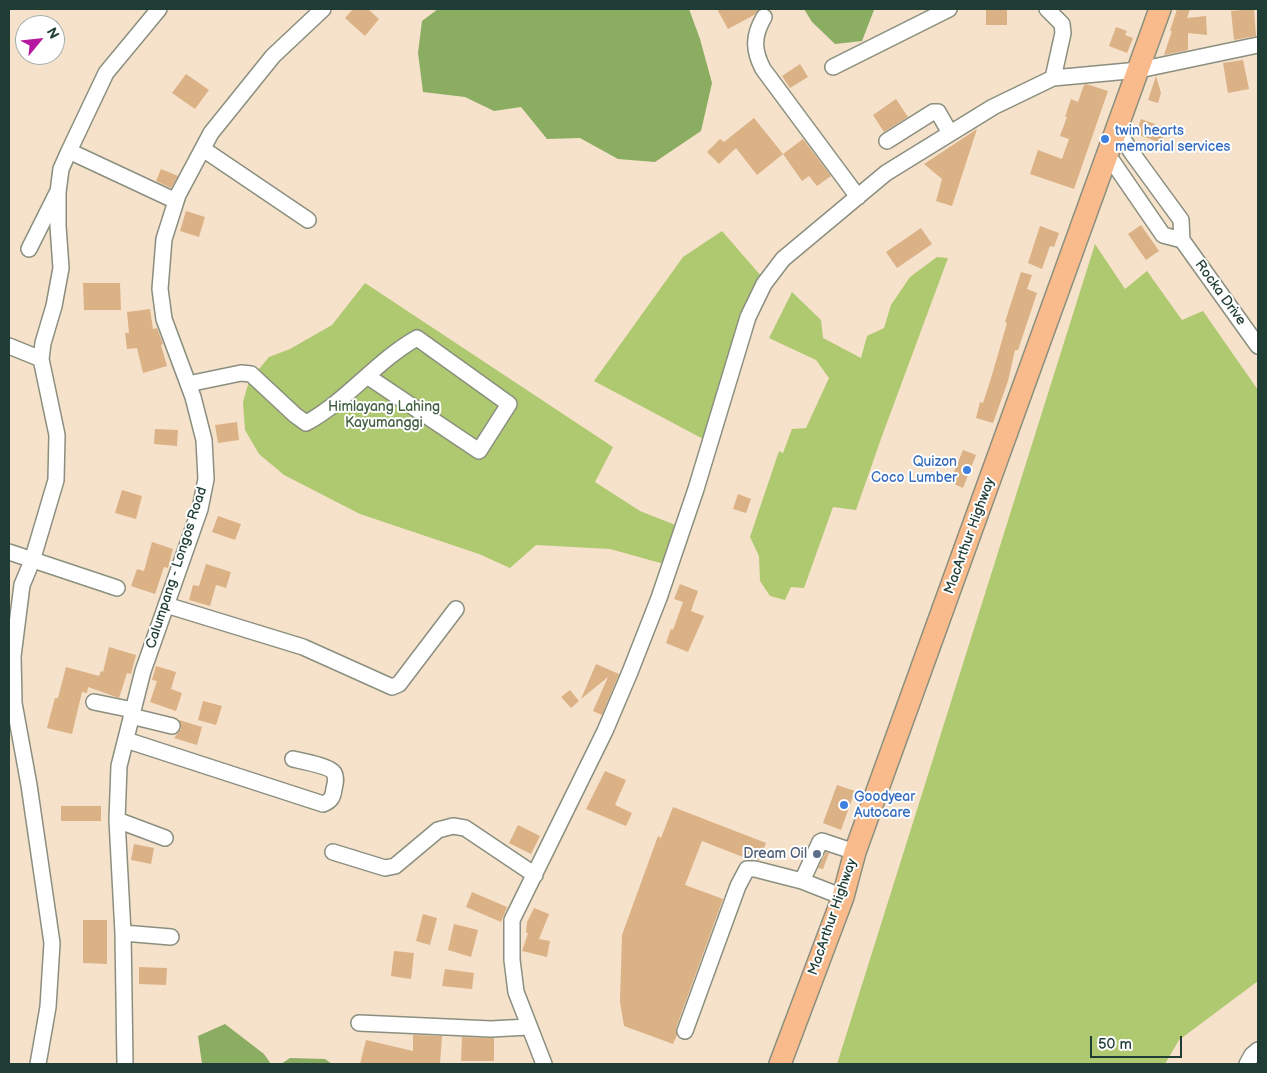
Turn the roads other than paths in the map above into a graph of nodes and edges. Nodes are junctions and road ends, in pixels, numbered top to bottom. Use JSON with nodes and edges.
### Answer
{"nodes":[{"id":1,"x":159,"y":9,"type":"edge"},
{"id":2,"x":323,"y":9,"type":"edge"},
{"id":3,"x":949,"y":9,"type":"edge"},
{"id":4,"x":1047,"y":9,"type":"edge"},
{"id":5,"x":1160,"y":9,"type":"edge"},
{"id":6,"x":764,"y":17,"type":"dead end"},
{"id":7,"x":1258,"y":45,"type":"edge"},
{"id":8,"x":834,"y":67,"type":"dead end"},
{"id":9,"x":1139,"y":70,"type":"junction"},
{"id":10,"x":1053,"y":78,"type":"junction"},
{"id":11,"x":1117,"y":130,"type":"junction"},
{"id":12,"x":950,"y":133,"type":"junction"},
{"id":13,"x":887,"y":141,"type":"dead end"},
{"id":14,"x":203,"y":149,"type":"junction"},
{"id":15,"x":68,"y":151,"type":"junction"},
{"id":16,"x":1108,"y":155,"type":"junction"},
{"id":17,"x":58,"y":192,"type":"junction"},
{"id":18,"x":858,"y":197,"type":"junction"},
{"id":19,"x":176,"y":201,"type":"junction"},
{"id":20,"x":308,"y":220,"type":"dead end"},
{"id":21,"x":1182,"y":240,"type":"junction"},
{"id":22,"x":29,"y":249,"type":"dead end"},
{"id":23,"x":9,"y":346,"type":"edge"},
{"id":24,"x":1258,"y":346,"type":"edge"},
{"id":25,"x":41,"y":359,"type":"junction"},
{"id":26,"x":367,"y":376,"type":"junction"},
{"id":27,"x":188,"y":384,"type":"junction"},
{"id":28,"x":9,"y":552,"type":"edge"},
{"id":29,"x":32,"y":561,"type":"junction"},
{"id":30,"x":117,"y":588,"type":"dead end"},
{"id":31,"x":166,"y":605,"type":"junction"},
{"id":32,"x":456,"y":609,"type":"dead end"},
{"id":33,"x":94,"y":702,"type":"dead end"},
{"id":34,"x":132,"y":713,"type":"junction"},
{"id":35,"x":172,"y":726,"type":"dead end"},
{"id":36,"x":126,"y":740,"type":"junction"},
{"id":37,"x":293,"y":759,"type":"dead end"},
{"id":38,"x":117,"y":820,"type":"junction"},
{"id":39,"x":166,"y":838,"type":"dead end"},
{"id":40,"x":333,"y":852,"type":"dead end"},
{"id":41,"x":855,"y":852,"type":"junction"},
{"id":42,"x":535,"y":874,"type":"junction"},
{"id":43,"x":802,"y":881,"type":"junction"},
{"id":44,"x":843,"y":897,"type":"junction"},
{"id":45,"x":123,"y":933,"type":"junction"},
{"id":46,"x":171,"y":937,"type":"dead end"},
{"id":47,"x":359,"y":1024,"type":"dead end"},
{"id":48,"x":528,"y":1027,"type":"junction"},
{"id":49,"x":685,"y":1031,"type":"dead end"},
{"id":50,"x":1258,"y":1050,"type":"edge"},
{"id":51,"x":38,"y":1064,"type":"edge"},
{"id":52,"x":125,"y":1064,"type":"edge"},
{"id":53,"x":544,"y":1064,"type":"edge"},
{"id":54,"x":780,"y":1064,"type":"edge"},
{"id":55,"x":1247,"y":1064,"type":"edge"}],
"edges":[{"from":1,"to":15,"type":"street"},
{"from":2,"to":14,"type":"street","name":"Calumpang - Longos Road"},
{"from":3,"to":8,"type":"street"},
{"from":4,"to":10,"type":"street"},
{"from":5,"to":9,"type":"highway","name":"MacArthur Highway"},
{"from":6,"to":18,"type":"street"},
{"from":7,"to":9,"type":"street"},
{"from":9,"to":10,"type":"street"},
{"from":9,"to":11,"type":"highway","name":"MacArthur Highway"},
{"from":10,"to":12,"type":"street"},
{"from":11,"to":16,"type":"highway","name":"MacArthur Highway"},
{"from":11,"to":21,"type":"street","name":"Rocka Drive"},
{"from":12,"to":13,"type":"street"},
{"from":12,"to":18,"type":"street"},
{"from":14,"to":19,"type":"street","name":"Calumpang - Longos Road"},
{"from":14,"to":20,"type":"street"},
{"from":15,"to":17,"type":"street"},
{"from":15,"to":19,"type":"street"},
{"from":16,"to":21,"type":"street"},
{"from":16,"to":41,"type":"highway","name":"MacArthur Highway"},
{"from":17,"to":22,"type":"street"},
{"from":17,"to":25,"type":"street"},
{"from":18,"to":42,"type":"street"},
{"from":19,"to":27,"type":"street","name":"Calumpang - Longos Road"},
{"from":21,"to":24,"type":"street","name":"Rocka Drive"},
{"from":23,"to":25,"type":"street"},
{"from":25,"to":29,"type":"street"},
{"from":26,"to":26,"type":"street"},
{"from":26,"to":27,"type":"street"},
{"from":27,"to":31,"type":"street","name":"Calumpang - Longos Road"},
{"from":28,"to":29,"type":"street"},
{"from":29,"to":30,"type":"street"},
{"from":29,"to":51,"type":"street"},
{"from":31,"to":32,"type":"street"},
{"from":31,"to":34,"type":"street","name":"Calumpang - Longos Road"},
{"from":33,"to":34,"type":"street"},
{"from":34,"to":35,"type":"street"},
{"from":34,"to":36,"type":"street","name":"Calumpang - Longos Road"},
{"from":36,"to":37,"type":"street"},
{"from":36,"to":38,"type":"street","name":"Calumpang - Longos Road"},
{"from":38,"to":39,"type":"street"},
{"from":38,"to":45,"type":"street","name":"Calumpang - Longos Road"},
{"from":40,"to":42,"type":"street"},
{"from":41,"to":43,"type":"street"},
{"from":41,"to":44,"type":"highway","name":"MacArthur Highway"},
{"from":42,"to":48,"type":"street"},
{"from":43,"to":44,"type":"street"},
{"from":43,"to":49,"type":"street"},
{"from":44,"to":54,"type":"highway","name":"MacArthur Highway"},
{"from":45,"to":46,"type":"street"},
{"from":45,"to":52,"type":"street","name":"Calumpang - Longos Road"},
{"from":47,"to":48,"type":"street"},
{"from":48,"to":53,"type":"street"},
{"from":50,"to":55,"type":"street"}]}
